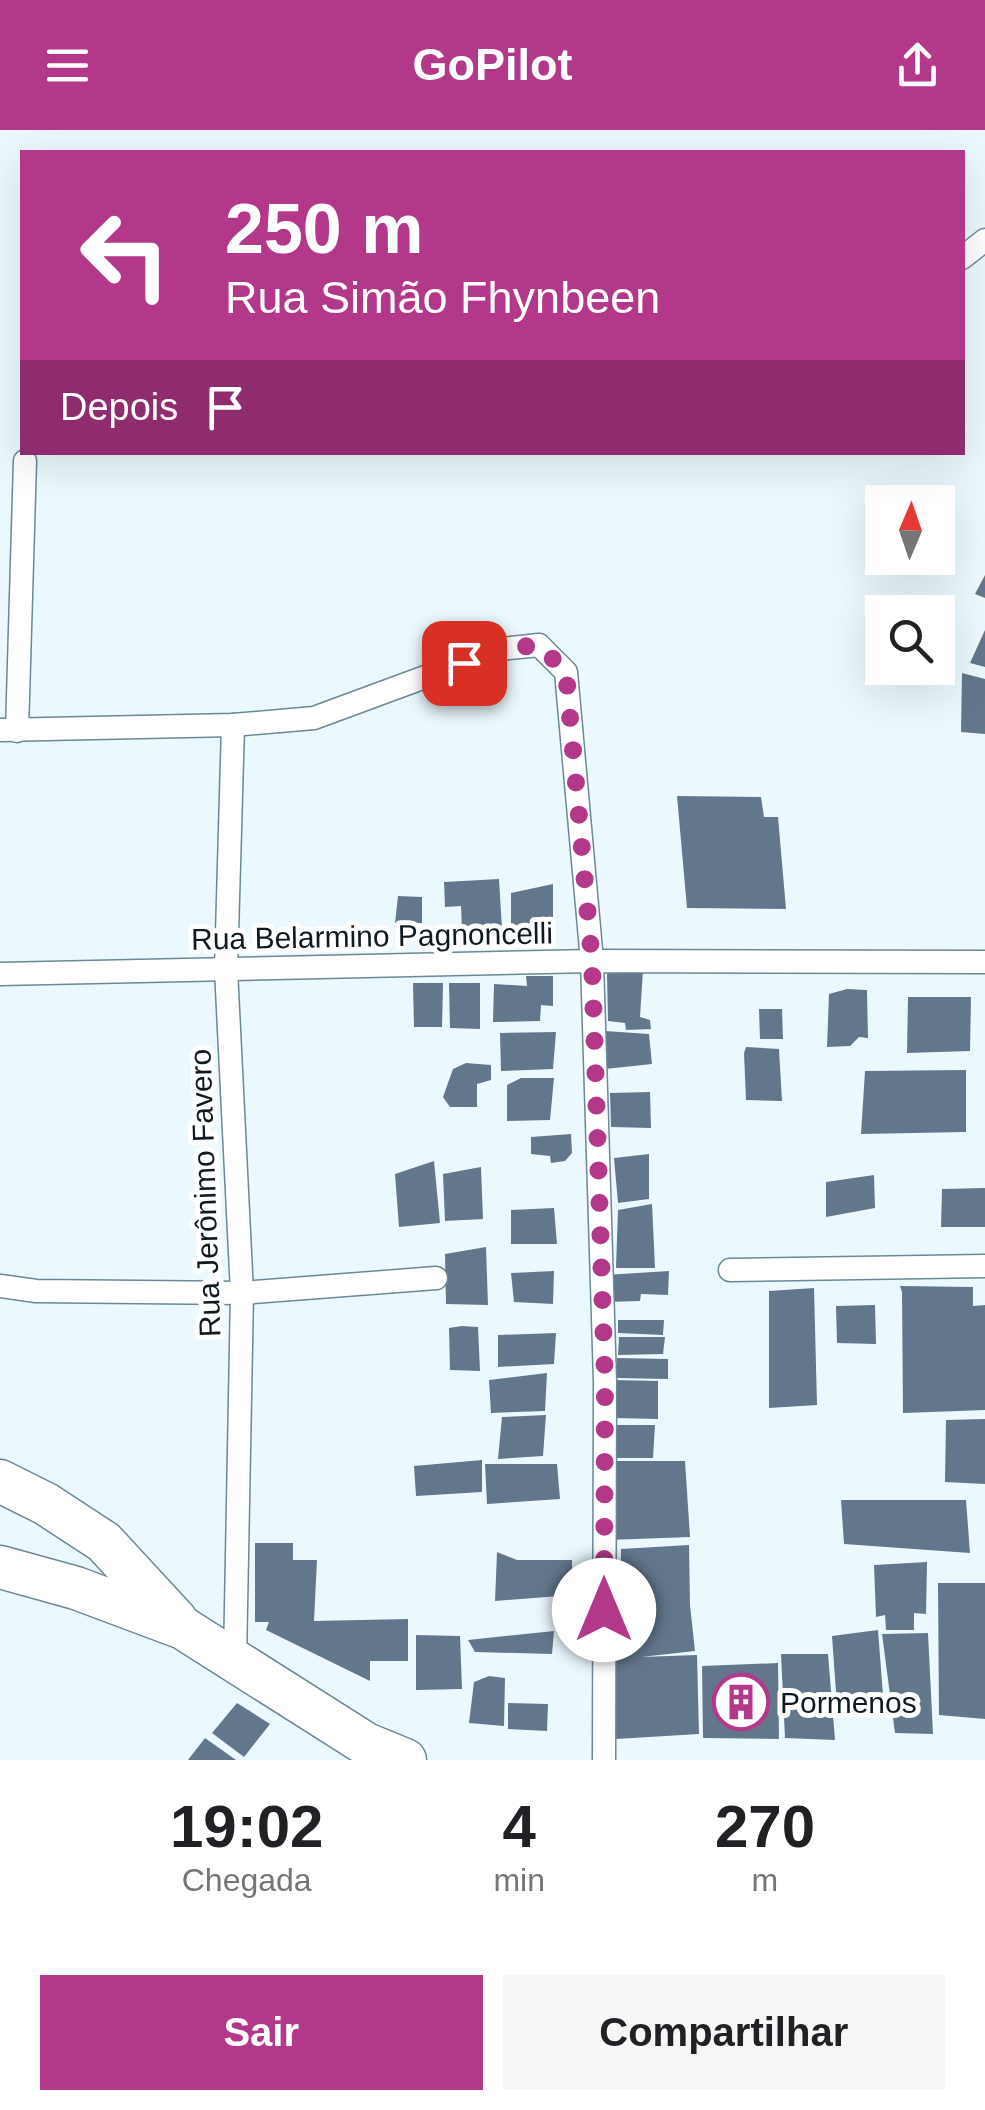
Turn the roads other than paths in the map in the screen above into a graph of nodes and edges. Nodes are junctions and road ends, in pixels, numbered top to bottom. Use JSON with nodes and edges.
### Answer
{"nodes":[{"id":1,"x":985,"y":240,"type":"edge"},
{"id":2,"x":965,"y":256,"type":"edge"},
{"id":3,"x":25,"y":461,"type":"dead end"},
{"id":4,"x":233,"y":725,"type":"junction"},
{"id":5,"x":8,"y":730,"type":"edge"},
{"id":6,"x":592,"y":961,"type":"junction"},
{"id":7,"x":985,"y":962,"type":"edge"},
{"id":8,"x":226,"y":969,"type":"junction"},
{"id":9,"x":0,"y":974,"type":"edge"},
{"id":10,"x":985,"y":1266,"type":"edge"},
{"id":11,"x":730,"y":1270,"type":"dead end"},
{"id":12,"x":436,"y":1278,"type":"dead end"},
{"id":13,"x":0,"y":1286,"type":"edge"},
{"id":14,"x":242,"y":1292,"type":"junction"},
{"id":15,"x":0,"y":1480,"type":"edge"},
{"id":16,"x":0,"y":1568,"type":"edge"},
{"id":17,"x":182,"y":1628,"type":"junction"},
{"id":18,"x":236,"y":1660,"type":"junction"},
{"id":19,"x":405,"y":1760,"type":"edge"},
{"id":20,"x":604,"y":1760,"type":"edge"}],
"edges":[{"from":1,"to":2,"type":"street"},
{"from":3,"to":5,"type":"street"},
{"from":4,"to":5,"type":"street"},
{"from":4,"to":6,"type":"street"},
{"from":4,"to":8,"type":"street","name":"Rua Jerônimo Favero"},
{"from":6,"to":7,"type":"street","name":"Rua Belarmino Pagnoncelli"},
{"from":6,"to":8,"type":"street","name":"Rua Belarmino Pagnoncelli"},
{"from":6,"to":20,"type":"street"},
{"from":8,"to":9,"type":"street","name":"Rua Belarmino Pagnoncelli"},
{"from":8,"to":14,"type":"street","name":"Rua Jerônimo Favero"},
{"from":10,"to":11,"type":"street"},
{"from":12,"to":14,"type":"street"},
{"from":13,"to":14,"type":"street"},
{"from":14,"to":18,"type":"street","name":"Rua Jerônimo Favero"},
{"from":15,"to":17,"type":"highway"},
{"from":16,"to":17,"type":"highway"},
{"from":17,"to":18,"type":"highway"},
{"from":18,"to":19,"type":"highway"}]}
